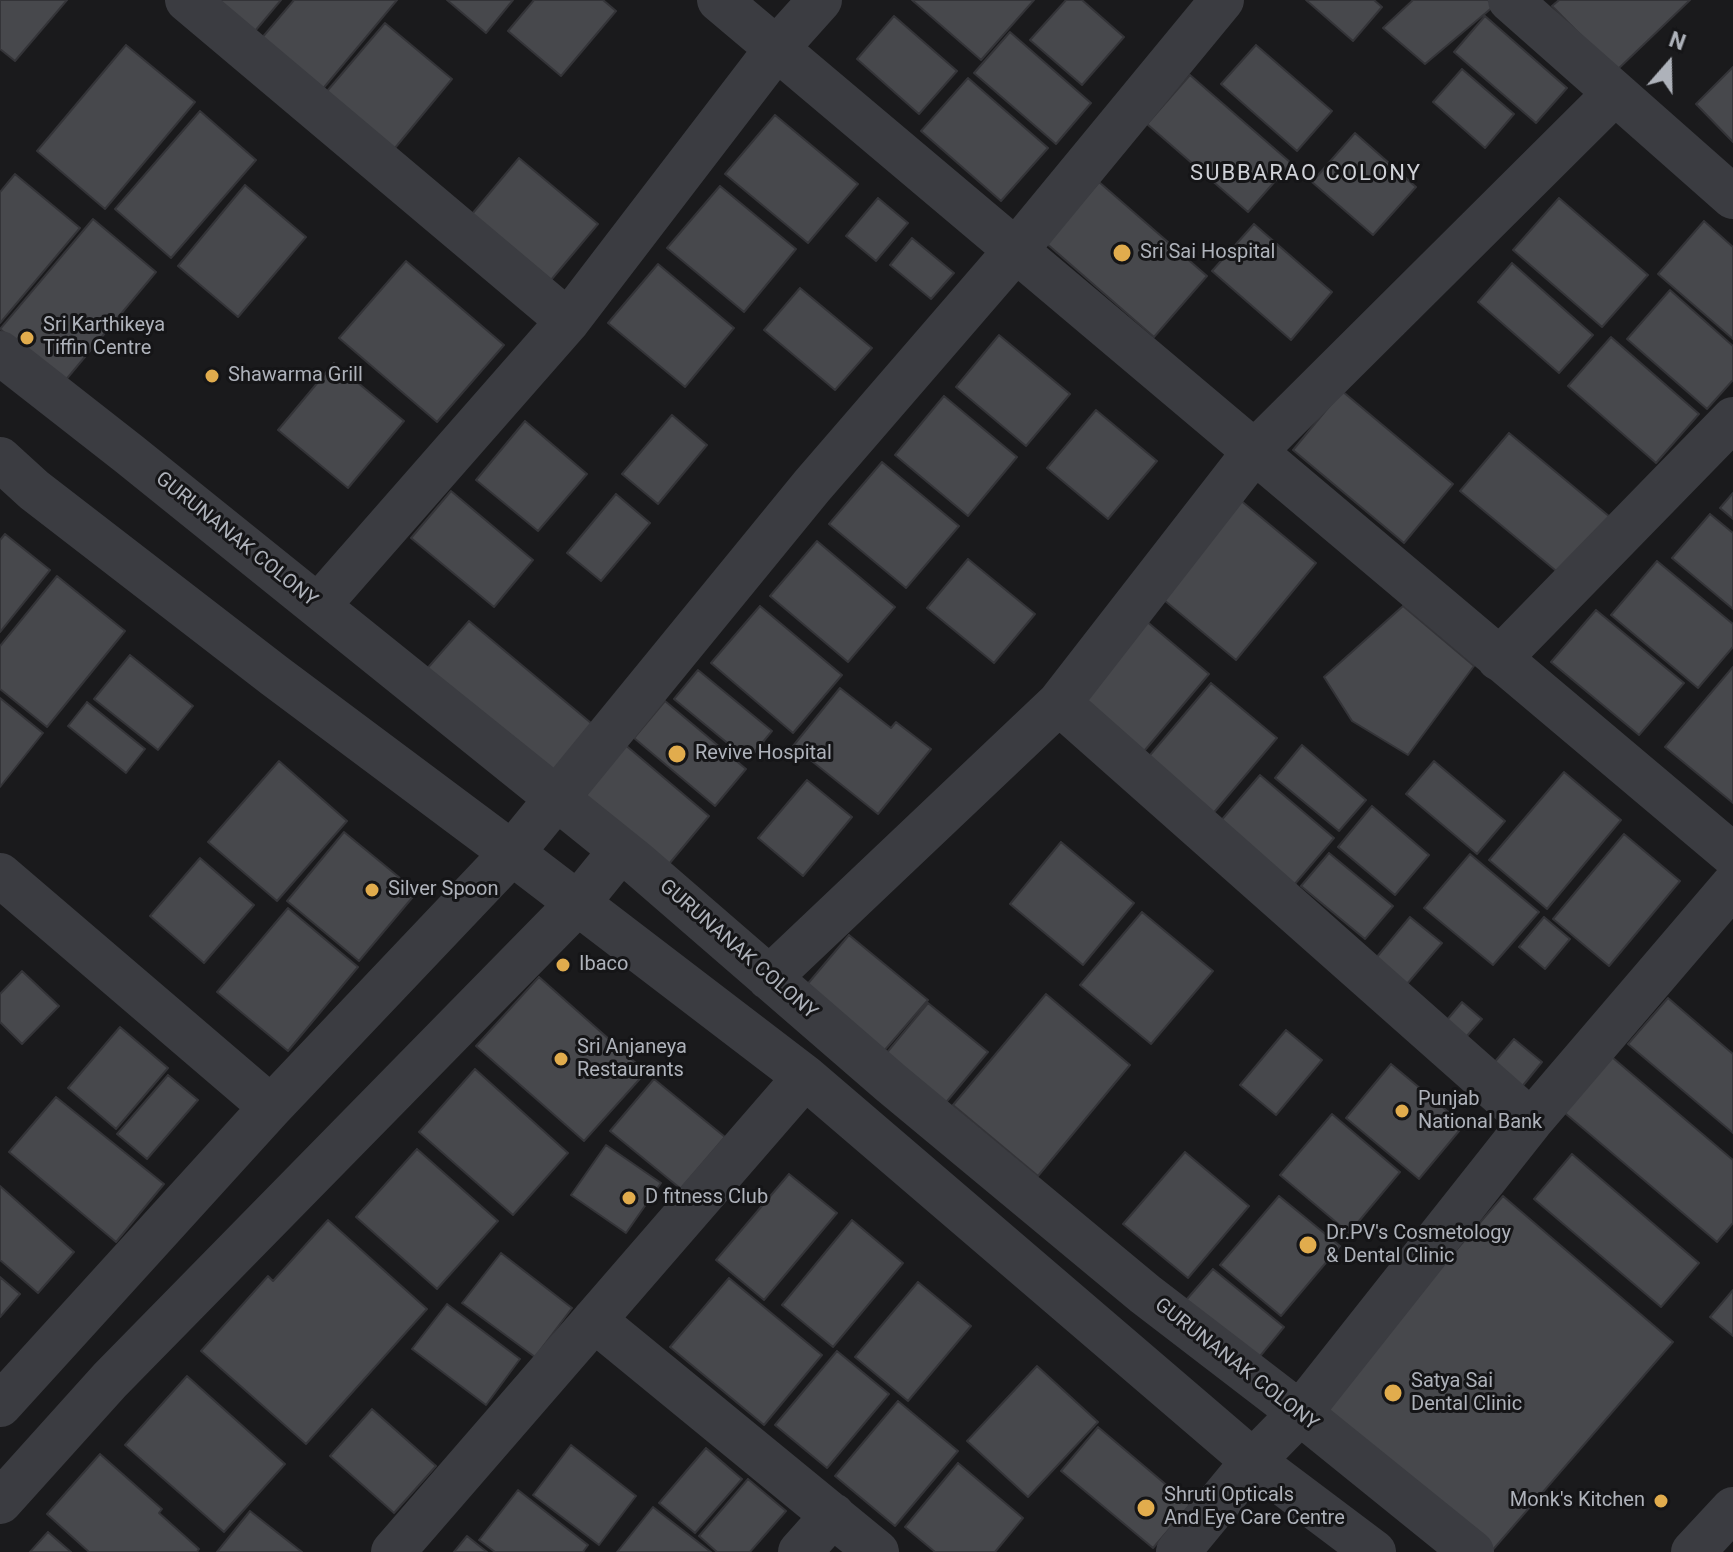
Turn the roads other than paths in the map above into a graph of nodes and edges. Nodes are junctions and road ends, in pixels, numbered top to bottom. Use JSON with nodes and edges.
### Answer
{"nodes":[{"id":1,"x":187,"y":0,"type":"edge"},
{"id":2,"x":719,"y":0,"type":"edge"},
{"id":3,"x":820,"y":0,"type":"edge"},
{"id":4,"x":1222,"y":0,"type":"edge"},
{"id":5,"x":1510,"y":0,"type":"edge"},
{"id":6,"x":777,"y":48,"type":"junction"},
{"id":7,"x":1614,"y":94,"type":"junction"},
{"id":8,"x":1733,"y":197,"type":"edge"},
{"id":9,"x":1016,"y":250,"type":"junction"},
{"id":10,"x":568,"y":321,"type":"junction"},
{"id":11,"x":0,"y":353,"type":"edge"},
{"id":12,"x":1733,"y":419,"type":"edge"},
{"id":13,"x":1254,"y":452,"type":"junction"},
{"id":14,"x":0,"y":459,"type":"edge"},
{"id":15,"x":318,"y":606,"type":"junction"},
{"id":16,"x":1499,"y":659,"type":"junction"},
{"id":17,"x":1059,"y":703,"type":"junction"},
{"id":18,"x":559,"y":799,"type":"junction"},
{"id":19,"x":621,"y":850,"type":"junction"},
{"id":20,"x":512,"y":853,"type":"junction"},
{"id":21,"x":1733,"y":855,"type":"edge"},
{"id":22,"x":1733,"y":885,"type":"edge"},
{"id":23,"x":9,"y":899,"type":"edge"},
{"id":24,"x":578,"y":903,"type":"junction"},
{"id":25,"x":769,"y":978,"type":"junction"},
{"id":26,"x":805,"y":1077,"type":"junction"},
{"id":27,"x":271,"y":1107,"type":"junction"},
{"id":28,"x":1531,"y":1121,"type":"junction"},
{"id":29,"x":594,"y":1320,"type":"junction"},
{"id":30,"x":0,"y":1405,"type":"edge"},
{"id":31,"x":1300,"y":1413,"type":"junction"},
{"id":32,"x":1253,"y":1461,"type":"junction"},
{"id":33,"x":0,"y":1502,"type":"edge"},
{"id":34,"x":1733,"y":1509,"type":"edge"},
{"id":35,"x":833,"y":1515,"type":"junction"},
{"id":36,"x":393,"y":1552,"type":"edge"},
{"id":37,"x":800,"y":1552,"type":"edge"},
{"id":38,"x":877,"y":1552,"type":"edge"},
{"id":39,"x":1178,"y":1552,"type":"edge"},
{"id":40,"x":1374,"y":1552,"type":"edge"},
{"id":41,"x":1472,"y":1552,"type":"edge"},
{"id":42,"x":1693,"y":1552,"type":"edge"}],
"edges":[{"from":1,"to":10,"type":"street"},
{"from":2,"to":6,"type":"street"},
{"from":3,"to":6,"type":"street"},
{"from":4,"to":9,"type":"street"},
{"from":5,"to":7,"type":"street"},
{"from":6,"to":9,"type":"street"},
{"from":6,"to":10,"type":"street"},
{"from":7,"to":8,"type":"street"},
{"from":7,"to":13,"type":"street"},
{"from":9,"to":13,"type":"street"},
{"from":9,"to":18,"type":"street"},
{"from":10,"to":15,"type":"street"},
{"from":11,"to":15,"type":"street","name":"GURUNANAK COLONY"},
{"from":12,"to":16,"type":"street"},
{"from":13,"to":16,"type":"street"},
{"from":13,"to":17,"type":"street"},
{"from":14,"to":20,"type":"street"},
{"from":15,"to":18,"type":"street","name":"GURUNANAK COLONY"},
{"from":16,"to":21,"type":"street"},
{"from":17,"to":25,"type":"street"},
{"from":17,"to":28,"type":"street"},
{"from":18,"to":19,"type":"street","name":"GURUNANAK COLONY"},
{"from":18,"to":20,"type":"street"},
{"from":19,"to":24,"type":"street"},
{"from":19,"to":25,"type":"street","name":"GURUNANAK COLONY"},
{"from":20,"to":24,"type":"street"},
{"from":20,"to":27,"type":"street"},
{"from":22,"to":28,"type":"street"},
{"from":23,"to":27,"type":"street"},
{"from":24,"to":26,"type":"street"},
{"from":24,"to":33,"type":"street"},
{"from":25,"to":31,"type":"street","name":"GURUNANAK COLONY"},
{"from":26,"to":29,"type":"street"},
{"from":26,"to":32,"type":"street"},
{"from":27,"to":30,"type":"street"},
{"from":28,"to":31,"type":"street"},
{"from":29,"to":35,"type":"street"},
{"from":29,"to":36,"type":"street"},
{"from":31,"to":32,"type":"street"},
{"from":31,"to":41,"type":"street","name":"GURUNANAK COLONY"},
{"from":32,"to":39,"type":"street"},
{"from":32,"to":40,"type":"street"},
{"from":34,"to":42,"type":"street"},
{"from":35,"to":37,"type":"street"},
{"from":35,"to":38,"type":"street"}]}
